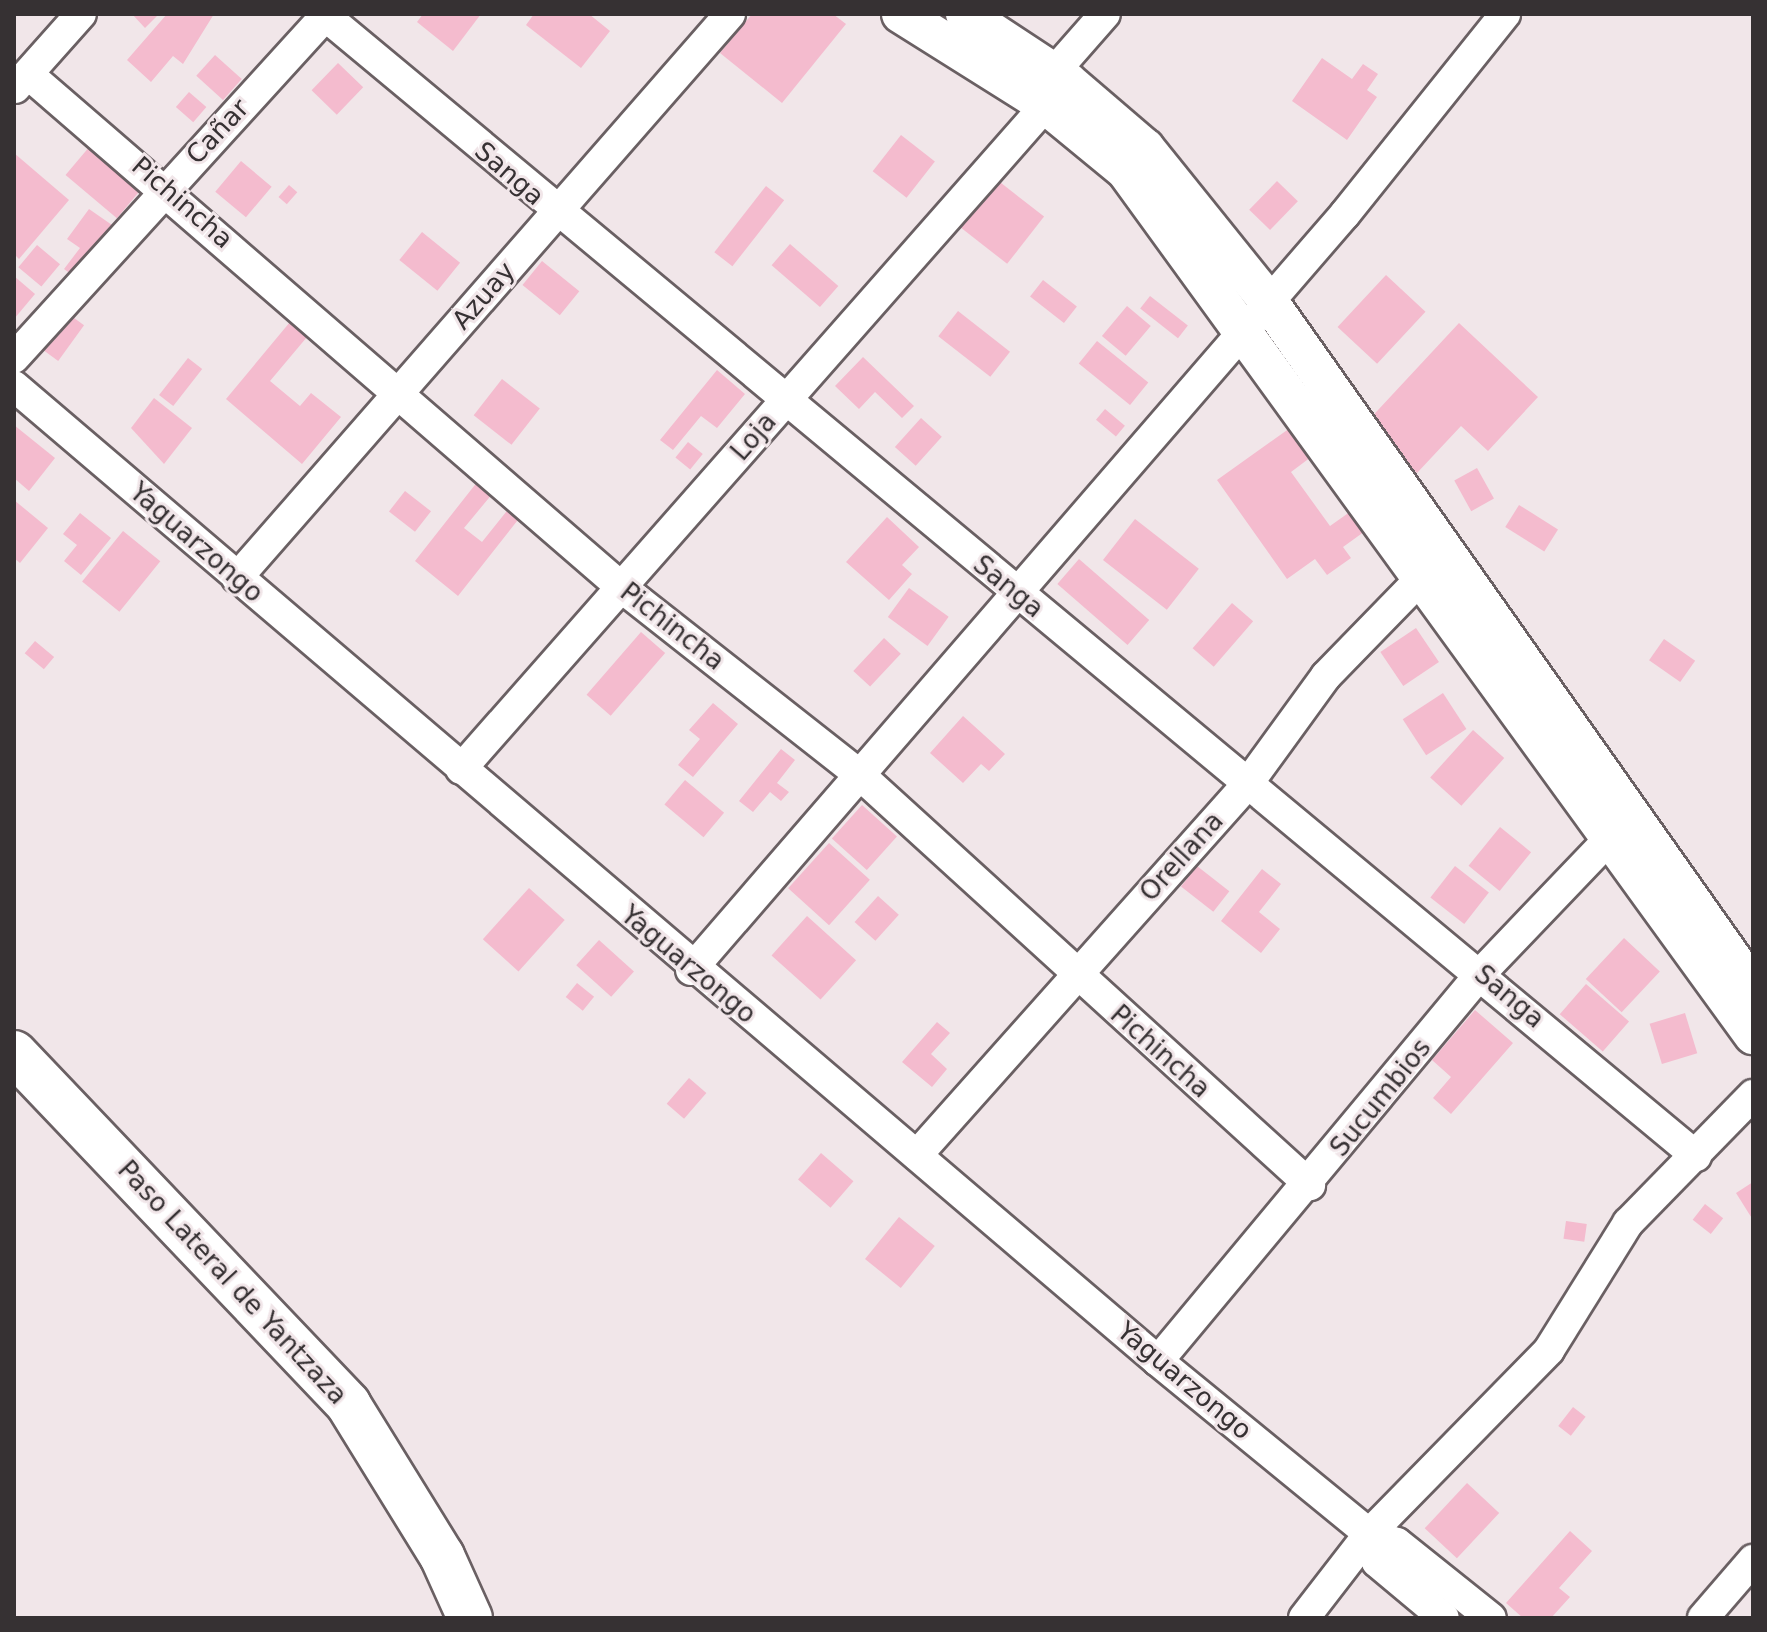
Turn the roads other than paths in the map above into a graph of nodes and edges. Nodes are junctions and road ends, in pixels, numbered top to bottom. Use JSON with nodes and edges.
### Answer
{"nodes":[{"id":1,"x":81,"y":14,"type":"edge"},
{"id":2,"x":730,"y":14,"type":"edge"},
{"id":3,"x":901,"y":14,"type":"edge"},
{"id":4,"x":965,"y":14,"type":"edge"},
{"id":5,"x":1105,"y":14,"type":"edge"},
{"id":6,"x":325,"y":15,"type":"edge"},
{"id":7,"x":1503,"y":15,"type":"edge"},
{"id":8,"x":21,"y":82,"type":"edge"},
{"id":9,"x":1050,"y":88,"type":"junction"},
{"id":10,"x":166,"y":188,"type":"junction"},
{"id":11,"x":556,"y":214,"type":"junction"},
{"id":12,"x":1257,"y":315,"type":"junction"},
{"id":13,"x":14,"y":358,"type":"edge"},
{"id":14,"x":14,"y":386,"type":"edge"},
{"id":15,"x":400,"y":393,"type":"junction"},
{"id":16,"x":783,"y":404,"type":"junction"},
{"id":17,"x":1430,"y":568,"type":"junction"},
{"id":18,"x":237,"y":578,"type":"junction"},
{"id":19,"x":621,"y":587,"type":"junction"},
{"id":20,"x":1016,"y":594,"type":"junction"},
{"id":21,"x":461,"y":769,"type":"junction"},
{"id":22,"x":860,"y":775,"type":"junction"},
{"id":23,"x":1249,"y":782,"type":"junction"},
{"id":24,"x":1609,"y":839,"type":"junction"},
{"id":25,"x":691,"y":970,"type":"junction"},
{"id":26,"x":1481,"y":973,"type":"junction"},
{"id":27,"x":1075,"y":978,"type":"junction"},
{"id":28,"x":1753,"y":988,"type":"edge"},
{"id":29,"x":1753,"y":1035,"type":"edge"},
{"id":30,"x":14,"y":1053,"type":"edge"},
{"id":31,"x":1753,"y":1095,"type":"edge"},
{"id":32,"x":917,"y":1155,"type":"junction"},
{"id":33,"x":1696,"y":1156,"type":"junction"},
{"id":34,"x":1310,"y":1185,"type":"junction"},
{"id":35,"x":1158,"y":1361,"type":"junction"},
{"id":36,"x":1369,"y":1534,"type":"junction"},
{"id":37,"x":1753,"y":1560,"type":"edge"},
{"id":38,"x":470,"y":1618,"type":"edge"},
{"id":39,"x":1304,"y":1618,"type":"edge"},
{"id":40,"x":1444,"y":1618,"type":"edge"},
{"id":41,"x":1491,"y":1618,"type":"edge"},
{"id":42,"x":1703,"y":1618,"type":"edge"}],
"edges":[{"from":1,"to":8,"type":"street"},
{"from":2,"to":11,"type":"street","name":"Azuay"},
{"from":3,"to":9,"type":"main road"},
{"from":4,"to":9,"type":"main road"},
{"from":5,"to":9,"type":"street","name":"Loja"},
{"from":6,"to":10,"type":"street","name":"Cañar"},
{"from":6,"to":11,"type":"street","name":"Sanga"},
{"from":7,"to":12,"type":"street"},
{"from":8,"to":10,"type":"street","name":"Pichincha"},
{"from":9,"to":12,"type":"main road"},
{"from":9,"to":16,"type":"street","name":"Loja"},
{"from":10,"to":13,"type":"street","name":"Cañar"},
{"from":10,"to":15,"type":"street","name":"Pichincha"},
{"from":11,"to":15,"type":"street","name":"Azuay"},
{"from":11,"to":16,"type":"street","name":"Sanga"},
{"from":12,"to":17,"type":"main road"},
{"from":12,"to":20,"type":"street"},
{"from":14,"to":18,"type":"street","name":"Yaguarzongo"},
{"from":15,"to":18,"type":"street","name":"Azuay"},
{"from":15,"to":19,"type":"street","name":"Pichincha"},
{"from":16,"to":19,"type":"street","name":"Loja"},
{"from":16,"to":20,"type":"street","name":"Sanga"},
{"from":17,"to":23,"type":"street","name":"Orellana"},
{"from":17,"to":24,"type":"main road"},
{"from":17,"to":28,"type":"main road"},
{"from":18,"to":21,"type":"street","name":"Yaguarzongo"},
{"from":19,"to":21,"type":"street","name":"Loja"},
{"from":19,"to":22,"type":"street","name":"Pichincha"},
{"from":20,"to":22,"type":"street"},
{"from":20,"to":23,"type":"street","name":"Sanga"},
{"from":21,"to":25,"type":"street","name":"Yaguarzongo"},
{"from":22,"to":25,"type":"street"},
{"from":22,"to":27,"type":"street","name":"Pichincha"},
{"from":23,"to":26,"type":"street","name":"Sanga"},
{"from":23,"to":27,"type":"street","name":"Orellana"},
{"from":24,"to":26,"type":"street","name":"Sucumbios"},
{"from":24,"to":29,"type":"main road"},
{"from":25,"to":32,"type":"street","name":"Yaguarzongo"},
{"from":26,"to":33,"type":"street","name":"Sanga"},
{"from":26,"to":34,"type":"street","name":"Sucumbios"},
{"from":27,"to":32,"type":"street","name":"Orellana"},
{"from":27,"to":34,"type":"street","name":"Pichincha"},
{"from":30,"to":38,"type":"highway","name":"Paso Lateral de Yantzaza"},
{"from":31,"to":33,"type":"street"},
{"from":32,"to":35,"type":"street","name":"Yaguarzongo"},
{"from":33,"to":36,"type":"street"},
{"from":34,"to":35,"type":"street","name":"Sucumbios"},
{"from":35,"to":36,"type":"street","name":"Yaguarzongo"},
{"from":36,"to":39,"type":"street"},
{"from":36,"to":40,"type":"street","name":"Yaguarzongo"},
{"from":36,"to":41,"type":"street","name":"Yaguarzongo"},
{"from":37,"to":42,"type":"street"}]}
